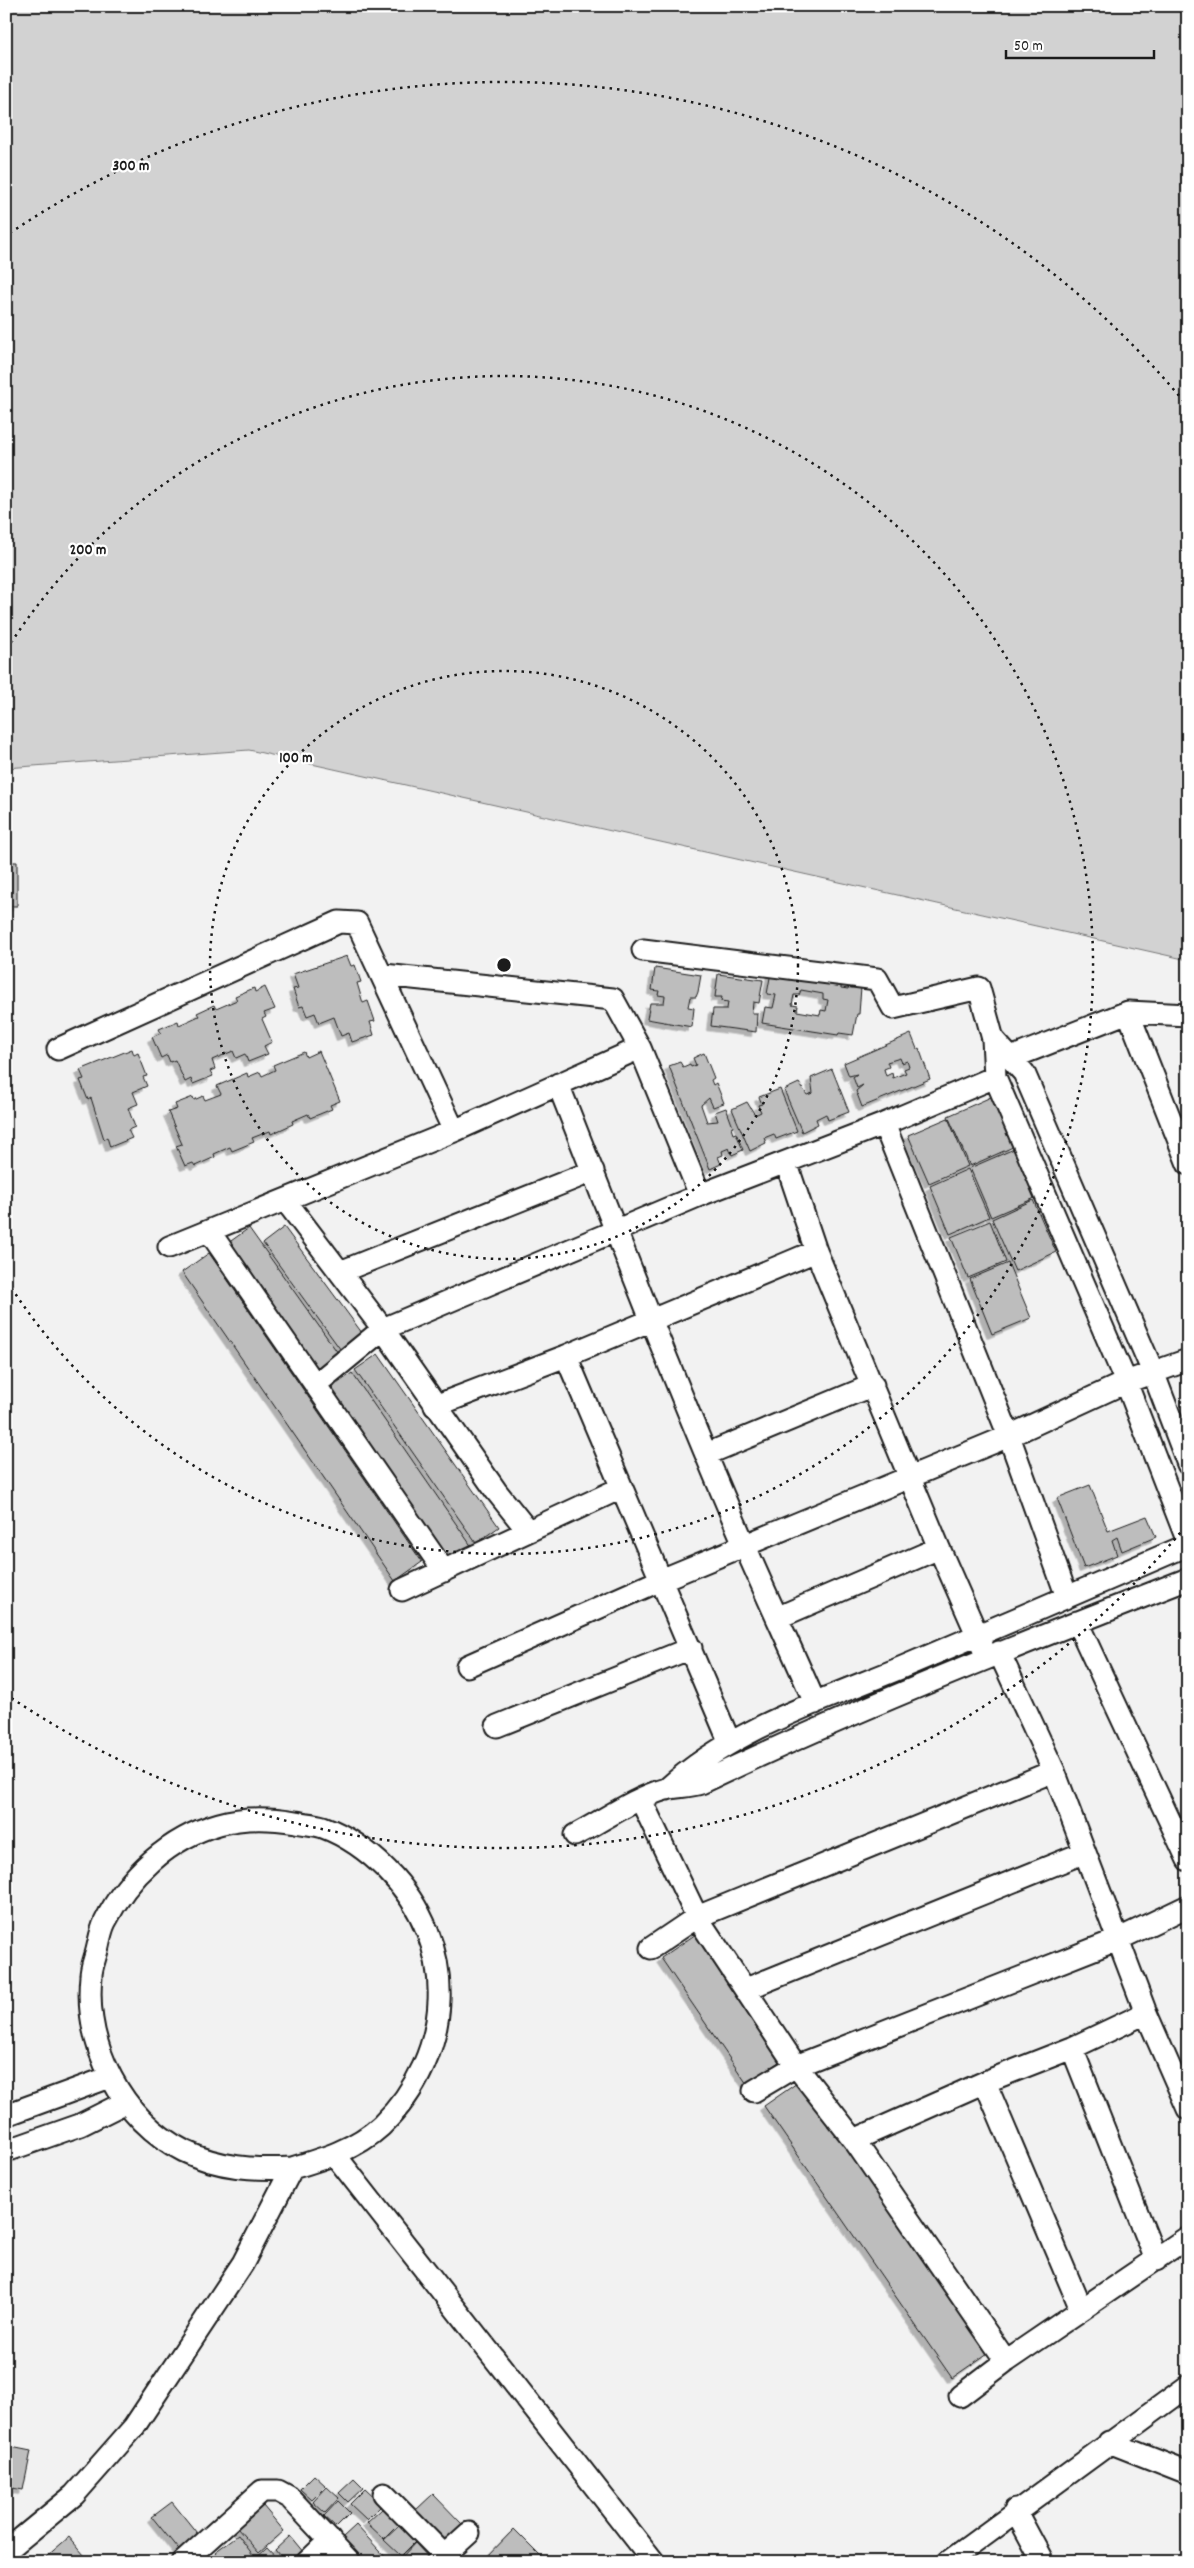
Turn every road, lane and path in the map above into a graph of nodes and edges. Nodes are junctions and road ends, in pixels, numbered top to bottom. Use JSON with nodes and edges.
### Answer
{"nodes":[{"id":1,"x":643,"y":950,"type":"dead end"},
{"id":2,"x":384,"y":976,"type":"junction"},
{"id":3,"x":1128,"y":1012,"type":"junction"},
{"id":4,"x":1188,"y":1016,"type":"edge"},
{"id":5,"x":993,"y":1039,"type":"junction"},
{"id":6,"x":640,"y":1048,"type":"junction"},
{"id":7,"x":58,"y":1049,"type":"dead end"},
{"id":8,"x":1011,"y":1058,"type":"junction"},
{"id":9,"x":995,"y":1077,"type":"junction"},
{"id":10,"x":558,"y":1084,"type":"junction"},
{"id":11,"x":884,"y":1124,"type":"junction"},
{"id":12,"x":454,"y":1131,"type":"junction"},
{"id":13,"x":786,"y":1162,"type":"junction"},
{"id":14,"x":1188,"y":1164,"type":"edge"},
{"id":15,"x":593,"y":1170,"type":"junction"},
{"id":16,"x":700,"y":1195,"type":"junction"},
{"id":17,"x":286,"y":1200,"type":"junction"},
{"id":18,"x":208,"y":1231,"type":"junction"},
{"id":19,"x":617,"y":1231,"type":"junction"},
{"id":20,"x":169,"y":1247,"type":"dead end"},
{"id":21,"x":816,"y":1251,"type":"junction"},
{"id":22,"x":340,"y":1272,"type":"junction"},
{"id":23,"x":651,"y":1320,"type":"junction"},
{"id":24,"x":383,"y":1329,"type":"junction"},
{"id":25,"x":566,"y":1356,"type":"junction"},
{"id":26,"x":1188,"y":1360,"type":"edge"},
{"id":27,"x":1153,"y":1372,"type":"junction"},
{"id":28,"x":1126,"y":1382,"type":"junction"},
{"id":29,"x":315,"y":1385,"type":"junction"},
{"id":30,"x":872,"y":1385,"type":"junction"},
{"id":31,"x":435,"y":1406,"type":"junction"},
{"id":32,"x":1009,"y":1436,"type":"junction"},
{"id":33,"x":707,"y":1454,"type":"junction"},
{"id":34,"x":1188,"y":1464,"type":"edge"},
{"id":35,"x":910,"y":1476,"type":"junction"},
{"id":36,"x":621,"y":1488,"type":"junction"},
{"id":37,"x":528,"y":1532,"type":"junction"},
{"id":38,"x":1188,"y":1544,"type":"edge"},
{"id":39,"x":744,"y":1545,"type":"junction"},
{"id":40,"x":938,"y":1548,"type":"junction"},
{"id":41,"x":444,"y":1571,"type":"junction"},
{"id":42,"x":1188,"y":1579,"type":"edge"},
{"id":43,"x":661,"y":1580,"type":"junction"},
{"id":44,"x":402,"y":1590,"type":"dead end"},
{"id":45,"x":1067,"y":1597,"type":"junction"},
{"id":46,"x":779,"y":1617,"type":"junction"},
{"id":47,"x":1077,"y":1622,"type":"junction"},
{"id":48,"x":976,"y":1636,"type":"junction"},
{"id":49,"x":691,"y":1648,"type":"junction"},
{"id":50,"x":994,"y":1654,"type":"junction"},
{"id":51,"x":467,"y":1666,"type":"dead end"},
{"id":52,"x":815,"y":1703,"type":"junction"},
{"id":53,"x":496,"y":1726,"type":"dead end"},
{"id":54,"x":730,"y":1743,"type":"junction"},
{"id":55,"x":1054,"y":1771,"type":"junction"},
{"id":56,"x":667,"y":1789,"type":"junction"},
{"id":57,"x":641,"y":1800,"type":"junction"},
{"id":58,"x":575,"y":1835,"type":"dead end"},
{"id":59,"x":1083,"y":1853,"type":"junction"},
{"id":60,"x":1188,"y":1860,"type":"edge"},
{"id":61,"x":1188,"y":1906,"type":"edge"},
{"id":62,"x":698,"y":1917,"type":"junction"},
{"id":63,"x":1119,"y":1939,"type":"junction"},
{"id":64,"x":651,"y":1948,"type":"dead end"},
{"id":65,"x":746,"y":1989,"type":"junction"},
{"id":66,"x":1146,"y":2013,"type":"junction"},
{"id":67,"x":1072,"y":2048,"type":"junction"},
{"id":68,"x":796,"y":2066,"type":"junction"},
{"id":69,"x":110,"y":2077,"type":"junction"},
{"id":70,"x":985,"y":2082,"type":"junction"},
{"id":71,"x":754,"y":2092,"type":"dead end"},
{"id":72,"x":126,"y":2102,"type":"junction"},
{"id":73,"x":1188,"y":2108,"type":"edge"},
{"id":74,"x":6,"y":2115,"type":"edge"},
{"id":75,"x":854,"y":2140,"type":"junction"},
{"id":76,"x":6,"y":2151,"type":"edge"},
{"id":77,"x":335,"y":2155,"type":"junction"},
{"id":78,"x":292,"y":2168,"type":"junction"},
{"id":79,"x":1188,"y":2237,"type":"edge"},
{"id":80,"x":1156,"y":2260,"type":"junction"},
{"id":81,"x":1082,"y":2309,"type":"junction"},
{"id":82,"x":1006,"y":2361,"type":"junction"},
{"id":83,"x":1188,"y":2386,"type":"edge"},
{"id":84,"x":960,"y":2396,"type":"dead end"},
{"id":85,"x":1109,"y":2442,"type":"junction"},
{"id":86,"x":1188,"y":2473,"type":"edge"},
{"id":87,"x":384,"y":2494,"type":"dead end"},
{"id":88,"x":1015,"y":2510,"type":"junction"},
{"id":89,"x":469,"y":2533,"type":"dead end"},
{"id":90,"x":330,"y":2540,"type":"junction"},
{"id":91,"x":6,"y":2551,"type":"edge"},
{"id":92,"x":440,"y":2558,"type":"edge"},
{"id":93,"x":183,"y":2562,"type":"edge"},
{"id":94,"x":307,"y":2562,"type":"edge"},
{"id":95,"x":350,"y":2562,"type":"edge"},
{"id":96,"x":654,"y":2562,"type":"edge"},
{"id":97,"x":948,"y":2562,"type":"edge"},
{"id":98,"x":1043,"y":2562,"type":"edge"}],
"edges":[{"from":1,"to":5,"type":"street"},
{"from":2,"to":6,"type":"street"},
{"from":2,"to":7,"type":"street"},
{"from":2,"to":12,"type":"street"},
{"from":3,"to":4,"type":"street"},
{"from":3,"to":8,"type":"street"},
{"from":3,"to":14,"type":"street"},
{"from":5,"to":8,"type":"street"},
{"from":5,"to":9,"type":"street"},
{"from":6,"to":10,"type":"street"},
{"from":6,"to":16,"type":"street"},
{"from":8,"to":27,"type":"street"},
{"from":9,"to":11,"type":"street"},
{"from":9,"to":28,"type":"street"},
{"from":10,"to":12,"type":"street"},
{"from":10,"to":15,"type":"street"},
{"from":11,"to":13,"type":"street"},
{"from":11,"to":32,"type":"street"},
{"from":12,"to":17,"type":"street"},
{"from":13,"to":16,"type":"street"},
{"from":13,"to":21,"type":"street"},
{"from":15,"to":19,"type":"street"},
{"from":15,"to":22,"type":"street"},
{"from":16,"to":19,"type":"street"},
{"from":17,"to":18,"type":"street"},
{"from":17,"to":22,"type":"street"},
{"from":18,"to":20,"type":"street"},
{"from":18,"to":29,"type":"street"},
{"from":19,"to":23,"type":"street"},
{"from":19,"to":24,"type":"street"},
{"from":21,"to":23,"type":"street"},
{"from":21,"to":30,"type":"street"},
{"from":22,"to":24,"type":"street"},
{"from":23,"to":25,"type":"street"},
{"from":23,"to":33,"type":"street"},
{"from":24,"to":29,"type":"street"},
{"from":24,"to":31,"type":"street"},
{"from":25,"to":31,"type":"street"},
{"from":25,"to":36,"type":"street"},
{"from":26,"to":27,"type":"street"},
{"from":27,"to":28,"type":"street"},
{"from":27,"to":34,"type":"street"},
{"from":28,"to":32,"type":"street"},
{"from":28,"to":38,"type":"street"},
{"from":29,"to":41,"type":"street"},
{"from":30,"to":33,"type":"street"},
{"from":30,"to":35,"type":"street"},
{"from":31,"to":37,"type":"street"},
{"from":32,"to":35,"type":"street"},
{"from":32,"to":45,"type":"street"},
{"from":33,"to":39,"type":"street"},
{"from":35,"to":39,"type":"street"},
{"from":35,"to":40,"type":"street"},
{"from":36,"to":37,"type":"street"},
{"from":36,"to":43,"type":"street"},
{"from":37,"to":41,"type":"street"},
{"from":38,"to":45,"type":"street"},
{"from":39,"to":43,"type":"street"},
{"from":39,"to":46,"type":"street"},
{"from":40,"to":46,"type":"street"},
{"from":40,"to":48,"type":"street"},
{"from":41,"to":44,"type":"street"},
{"from":42,"to":47,"type":"street"},
{"from":43,"to":49,"type":"street"},
{"from":43,"to":51,"type":"street"},
{"from":45,"to":48,"type":"street"},
{"from":46,"to":52,"type":"street"},
{"from":47,"to":50,"type":"street"},
{"from":47,"to":60,"type":"street"},
{"from":48,"to":50,"type":"street"},
{"from":48,"to":52,"type":"street"},
{"from":49,"to":53,"type":"street"},
{"from":49,"to":54,"type":"street"},
{"from":50,"to":55,"type":"street"},
{"from":50,"to":56,"type":"street"},
{"from":52,"to":54,"type":"street"},
{"from":54,"to":56,"type":"street"},
{"from":55,"to":59,"type":"street"},
{"from":55,"to":62,"type":"street"},
{"from":56,"to":57,"type":"street"},
{"from":57,"to":58,"type":"street"},
{"from":57,"to":62,"type":"street"},
{"from":59,"to":63,"type":"street"},
{"from":59,"to":65,"type":"street"},
{"from":61,"to":63,"type":"street"},
{"from":62,"to":64,"type":"street"},
{"from":62,"to":65,"type":"street"},
{"from":63,"to":66,"type":"street"},
{"from":63,"to":68,"type":"street"},
{"from":65,"to":68,"type":"street"},
{"from":66,"to":67,"type":"street"},
{"from":66,"to":73,"type":"street"},
{"from":67,"to":70,"type":"street"},
{"from":67,"to":80,"type":"street"},
{"from":68,"to":71,"type":"street"},
{"from":68,"to":75,"type":"street"},
{"from":69,"to":72,"type":"street"},
{"from":69,"to":74,"type":"street"},
{"from":69,"to":77,"type":"street"},
{"from":70,"to":75,"type":"street"},
{"from":70,"to":81,"type":"street"},
{"from":72,"to":76,"type":"street"},
{"from":72,"to":78,"type":"street"},
{"from":75,"to":82,"type":"street"},
{"from":77,"to":78,"type":"street"},
{"from":77,"to":96,"type":"street"},
{"from":78,"to":91,"type":"street"},
{"from":79,"to":80,"type":"street"},
{"from":80,"to":81,"type":"street"},
{"from":81,"to":82,"type":"street"},
{"from":82,"to":84,"type":"street"},
{"from":83,"to":85,"type":"street"},
{"from":85,"to":86,"type":"street"},
{"from":85,"to":88,"type":"street"},
{"from":87,"to":92,"type":"street"},
{"from":88,"to":97,"type":"street"},
{"from":88,"to":98,"type":"street"},
{"from":89,"to":92,"type":"street"},
{"from":90,"to":93,"type":"street"},
{"from":90,"to":94,"type":"street"},
{"from":90,"to":95,"type":"street"}]}
